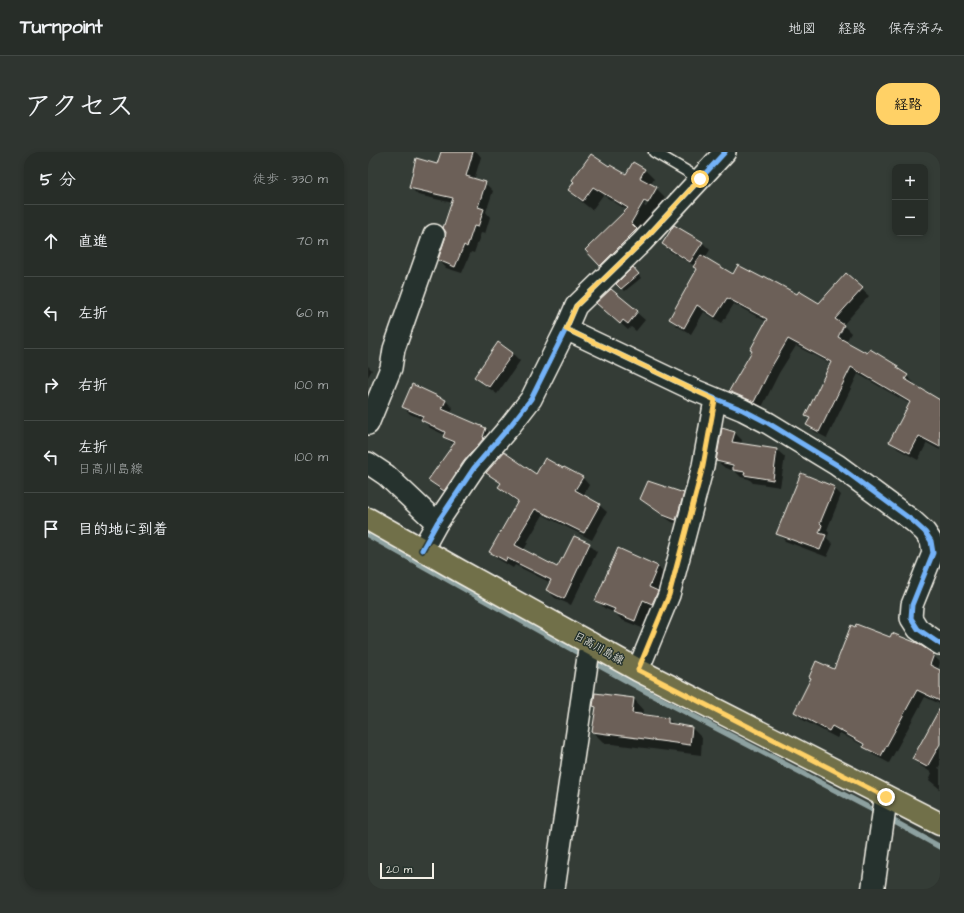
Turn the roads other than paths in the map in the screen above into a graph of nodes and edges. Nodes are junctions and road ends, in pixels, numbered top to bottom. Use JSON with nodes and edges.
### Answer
{"nodes":[{"id":1,"x":654,"y":152,"type":"edge"},
{"id":2,"x":725,"y":152,"type":"edge"},
{"id":3,"x":700,"y":179,"type":"junction"},
{"id":4,"x":434,"y":235,"type":"dead end"},
{"id":5,"x":566,"y":329,"type":"junction"},
{"id":6,"x":715,"y":400,"type":"junction"},
{"id":7,"x":368,"y":424,"type":"edge"},
{"id":8,"x":368,"y":463,"type":"edge"},
{"id":9,"x":368,"y":519,"type":"edge"},
{"id":10,"x":437,"y":523,"type":"junction"},
{"id":11,"x":422,"y":550,"type":"junction"},
{"id":12,"x":590,"y":643,"type":"junction"},
{"id":13,"x":940,"y":644,"type":"edge"},
{"id":14,"x":638,"y":670,"type":"junction"},
{"id":15,"x":886,"y":797,"type":"junction"},
{"id":16,"x":940,"y":824,"type":"edge"},
{"id":17,"x":554,"y":889,"type":"edge"},
{"id":18,"x":873,"y":889,"type":"edge"}],
"edges":[{"from":1,"to":3,"type":"lane"},
{"from":2,"to":3,"type":"street"},
{"from":3,"to":5,"type":"street"},
{"from":4,"to":7,"type":"street"},
{"from":5,"to":6,"type":"street"},
{"from":5,"to":10,"type":"street"},
{"from":6,"to":13,"type":"street"},
{"from":6,"to":14,"type":"street"},
{"from":8,"to":10,"type":"street"},
{"from":9,"to":11,"type":"main road","name":"日高川島線"},
{"from":10,"to":11,"type":"street"},
{"from":11,"to":12,"type":"main road","name":"日高川島線"},
{"from":12,"to":14,"type":"main road","name":"日高川島線"},
{"from":12,"to":17,"type":"street"},
{"from":14,"to":15,"type":"main road","name":"日高川島線"},
{"from":15,"to":16,"type":"main road","name":"日高川島線"},
{"from":15,"to":18,"type":"street"}]}
